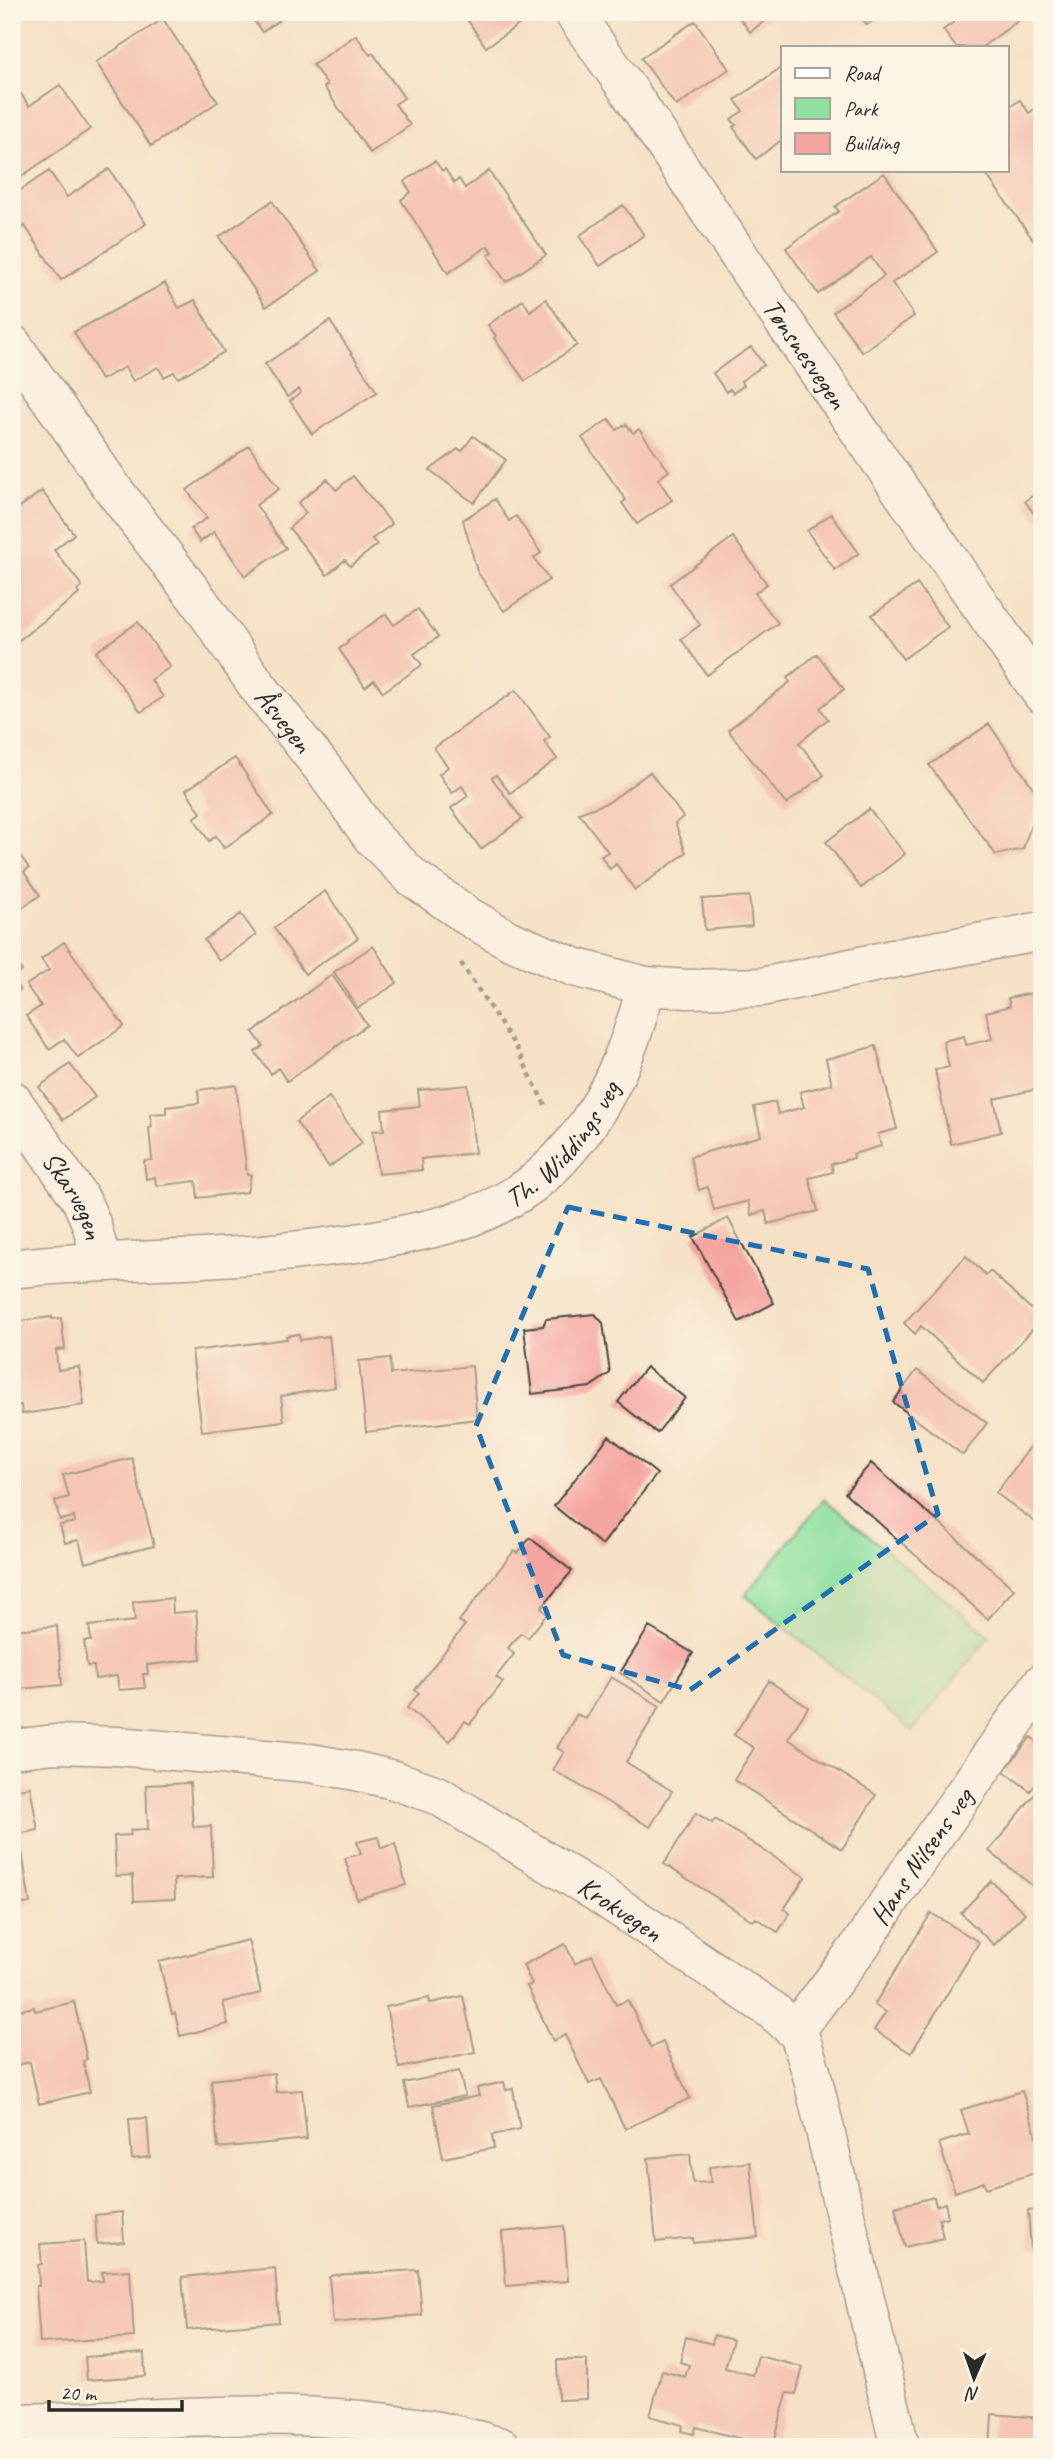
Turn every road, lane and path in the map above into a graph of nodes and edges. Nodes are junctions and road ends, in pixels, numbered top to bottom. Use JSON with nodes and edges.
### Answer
{"nodes":[{"id":1,"x":573,"y":12,"type":"edge"},
{"id":2,"x":12,"y":344,"type":"edge"},
{"id":3,"x":1042,"y":694,"type":"edge"},
{"id":4,"x":1042,"y":931,"type":"edge"},
{"id":5,"x":459,"y":960,"type":"dead end"},
{"id":6,"x":646,"y":986,"type":"junction"},
{"id":7,"x":12,"y":1100,"type":"edge"},
{"id":8,"x":566,"y":1150,"type":"junction"},
{"id":9,"x":102,"y":1262,"type":"junction"},
{"id":10,"x":12,"y":1269,"type":"edge"},
{"id":11,"x":1042,"y":1683,"type":"edge"},
{"id":12,"x":12,"y":1749,"type":"edge"},
{"id":13,"x":796,"y":2030,"type":"junction"},
{"id":14,"x":12,"y":2423,"type":"edge"},
{"id":15,"x":501,"y":2447,"type":"edge"},
{"id":16,"x":900,"y":2447,"type":"edge"}],
"edges":[{"from":1,"to":3,"type":"street","name":"Tønsnesvegen"},
{"from":2,"to":6,"type":"street","name":"Åsvegen"},
{"from":4,"to":6,"type":"street"},
{"from":5,"to":8,"type":"path"},
{"from":6,"to":8,"type":"street","name":"Th. Widdings veg"},
{"from":7,"to":9,"type":"street","name":"Skarvegen"},
{"from":8,"to":9,"type":"street","name":"Th. Widdings veg"},
{"from":9,"to":10,"type":"street","name":"Th. Widdings veg"},
{"from":11,"to":13,"type":"street","name":"Hans Nilsens veg"},
{"from":12,"to":13,"type":"street","name":"Krokvegen"},
{"from":13,"to":16,"type":"street"},
{"from":14,"to":15,"type":"street"}]}
